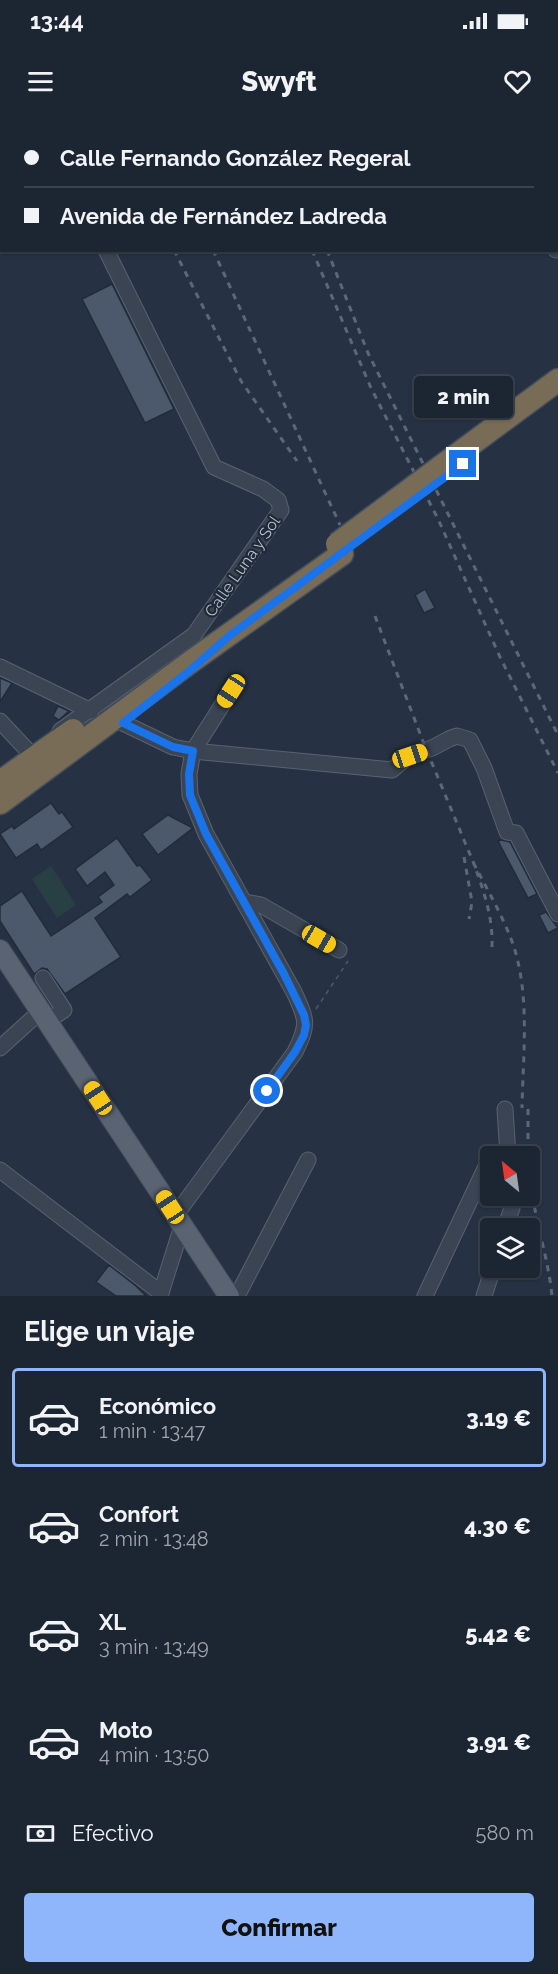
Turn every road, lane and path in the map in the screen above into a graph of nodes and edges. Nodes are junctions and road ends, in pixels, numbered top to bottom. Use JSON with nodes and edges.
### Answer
{"nodes":[{"id":1,"x":107,"y":252,"type":"edge"},
{"id":2,"x":558,"y":380,"type":"edge"},
{"id":3,"x":558,"y":395,"type":"edge"},
{"id":4,"x":442,"y":473,"type":"junction"},
{"id":5,"x":225,"y":633,"type":"junction"},
{"id":6,"x":0,"y":667,"type":"edge"},
{"id":7,"x":231,"y":691,"type":"dead end"},
{"id":8,"x":107,"y":718,"type":"junction"},
{"id":9,"x":0,"y":721,"type":"edge"},
{"id":10,"x":53,"y":740,"type":"junction"},
{"id":11,"x":193,"y":751,"type":"junction"},
{"id":12,"x":29,"y":752,"type":"junction"},
{"id":13,"x":0,"y":772,"type":"edge"},
{"id":14,"x":0,"y":782,"type":"edge"},
{"id":15,"x":0,"y":795,"type":"edge"},
{"id":16,"x":0,"y":803,"type":"edge"},
{"id":17,"x":0,"y":816,"type":"edge"},
{"id":18,"x":245,"y":902,"type":"junction"},
{"id":19,"x":558,"y":915,"type":"edge"},
{"id":20,"x":0,"y":950,"type":"edge"},
{"id":21,"x":339,"y":950,"type":"joint"},
{"id":22,"x":0,"y":970,"type":"edge"},
{"id":23,"x":43,"y":978,"type":"dead end"},
{"id":24,"x":39,"y":1020,"type":"junction"},
{"id":25,"x":306,"y":1025,"type":"junction"},
{"id":26,"x":0,"y":1048,"type":"edge"},
{"id":27,"x":505,"y":1109,"type":"dead end"},
{"id":28,"x":505,"y":1127,"type":"junction"},
{"id":29,"x":496,"y":1146,"type":"edge"},
{"id":30,"x":507,"y":1146,"type":"edge"},
{"id":31,"x":308,"y":1160,"type":"dead end"},
{"id":32,"x":0,"y":1170,"type":"edge"},
{"id":33,"x":480,"y":1180,"type":"edge"},
{"id":34,"x":178,"y":1228,"type":"junction"},
{"id":35,"x":490,"y":1278,"type":"edge"},
{"id":36,"x":160,"y":1295,"type":"edge"},
{"id":37,"x":214,"y":1296,"type":"edge"},
{"id":38,"x":229,"y":1296,"type":"edge"},
{"id":39,"x":237,"y":1296,"type":"edge"},
{"id":40,"x":425,"y":1296,"type":"edge"},
{"id":41,"x":484,"y":1296,"type":"edge"}],
"edges":[{"from":1,"to":8,"type":"street","name":"Calle Luna y Sol"},
{"from":2,"to":4,"type":"highway"},
{"from":3,"to":4,"type":"highway"},
{"from":4,"to":5,"type":"highway","bridge":true},
{"from":5,"to":8,"type":"highway"},
{"from":5,"to":10,"type":"highway"},
{"from":6,"to":8,"type":"street"},
{"from":7,"to":11,"type":"street"},
{"from":8,"to":10,"type":"street"},
{"from":8,"to":11,"type":"street"},
{"from":8,"to":15,"type":"highway"},
{"from":8,"to":16,"type":"highway"},
{"from":8,"to":17,"type":"highway"},
{"from":9,"to":12,"type":"street"},
{"from":10,"to":12,"type":"street"},
{"from":10,"to":14,"type":"highway"},
{"from":11,"to":18,"type":"street"},
{"from":11,"to":19,"type":"street"},
{"from":12,"to":13,"type":"street"},
{"from":18,"to":21,"type":"street"},
{"from":18,"to":25,"type":"street"},
{"from":20,"to":24,"type":"main road"},
{"from":21,"to":25,"type":"path"},
{"from":22,"to":24,"type":"main road"},
{"from":23,"to":24,"type":"street"},
{"from":24,"to":26,"type":"street"},
{"from":24,"to":34,"type":"main road"},
{"from":25,"to":34,"type":"street"},
{"from":27,"to":28,"type":"street"},
{"from":28,"to":29,"type":"street"},
{"from":28,"to":30,"type":"street"},
{"from":31,"to":39,"type":"street"},
{"from":32,"to":36,"type":"street"},
{"from":33,"to":40,"type":"street"},
{"from":34,"to":36,"type":"street"},
{"from":34,"to":37,"type":"main road"},
{"from":34,"to":38,"type":"main road"},
{"from":35,"to":41,"type":"street"}]}
